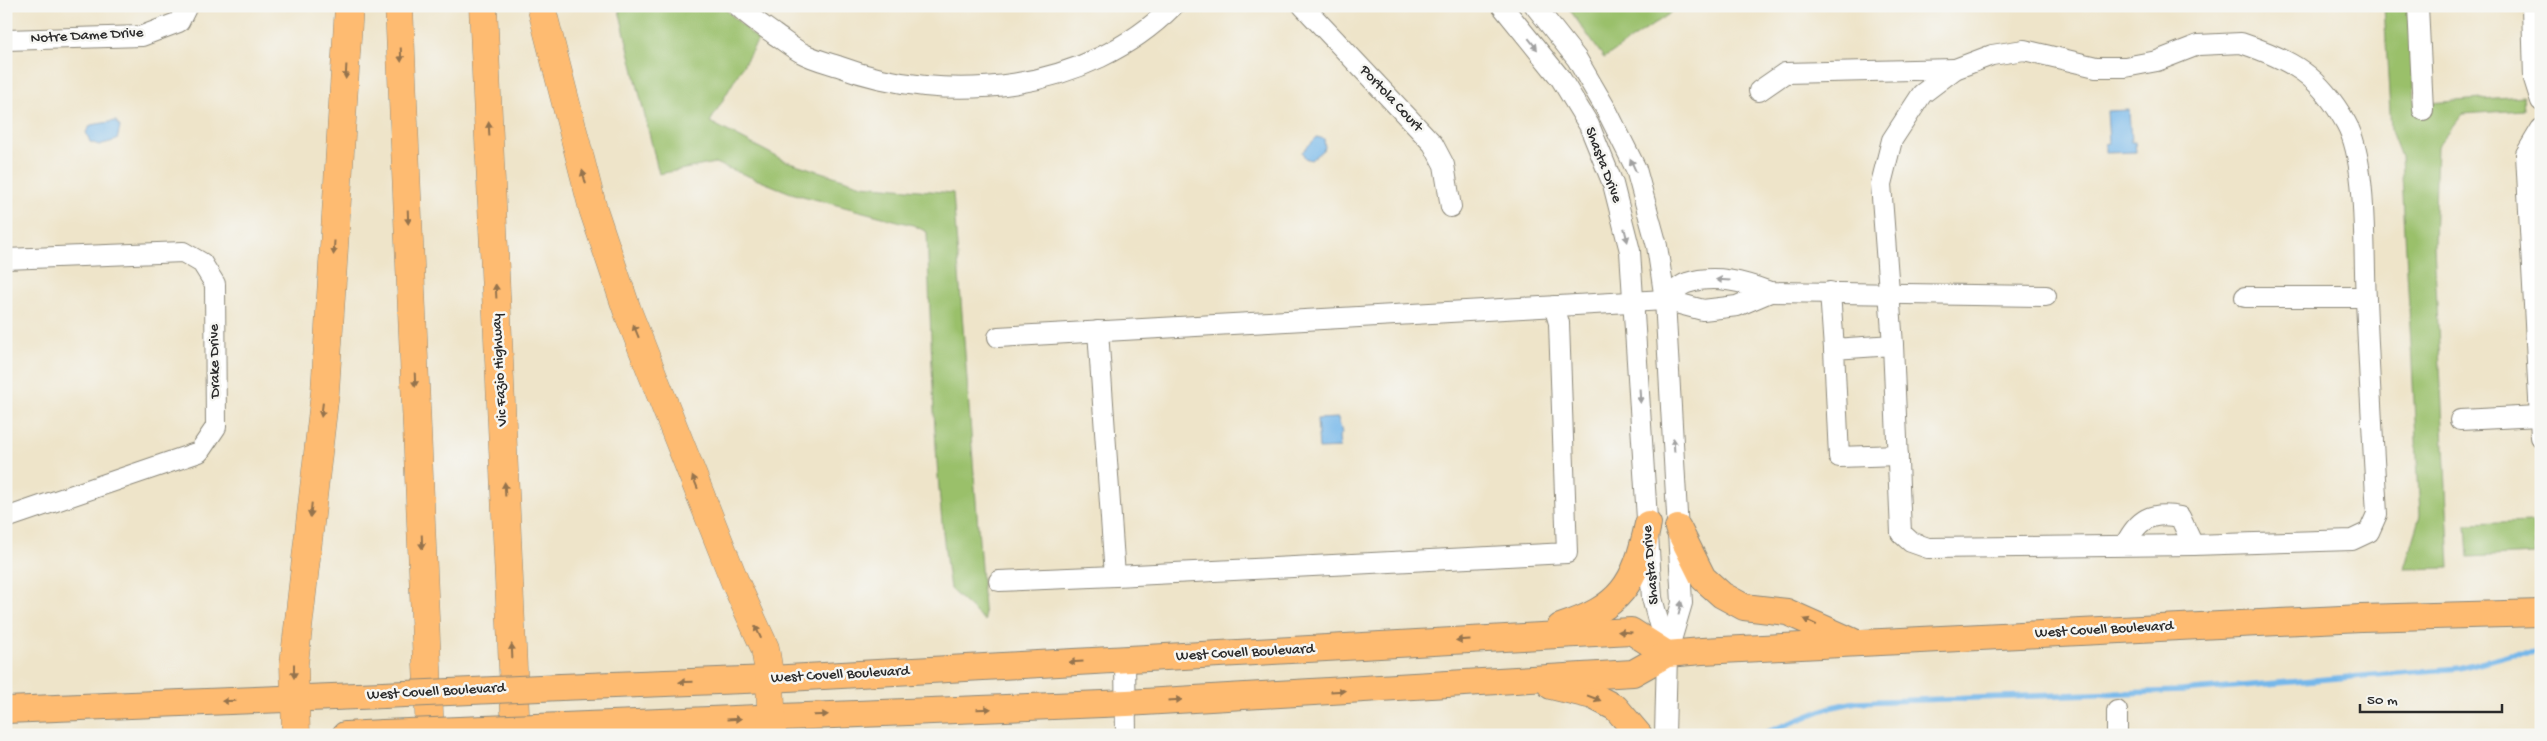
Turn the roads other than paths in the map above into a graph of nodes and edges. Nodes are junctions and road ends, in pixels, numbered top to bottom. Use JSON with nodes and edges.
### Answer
{"nodes":[{"id":1,"x":187,"y":6,"type":"edge"},
{"id":2,"x":349,"y":6,"type":"edge"},
{"id":3,"x":399,"y":6,"type":"edge"},
{"id":4,"x":483,"y":6,"type":"edge"},
{"id":5,"x":541,"y":6,"type":"edge"},
{"id":6,"x":738,"y":6,"type":"edge"},
{"id":7,"x":1173,"y":6,"type":"edge"},
{"id":8,"x":1303,"y":6,"type":"edge"},
{"id":9,"x":1502,"y":6,"type":"edge"},
{"id":10,"x":1534,"y":6,"type":"edge"},
{"id":11,"x":2418,"y":6,"type":"edge"},
{"id":12,"x":2532,"y":6,"type":"edge"},
{"id":13,"x":6,"y":40,"type":"edge"},
{"id":14,"x":1955,"y":69,"type":"junction"},
{"id":15,"x":1759,"y":91,"type":"dead end"},
{"id":16,"x":2541,"y":100,"type":"edge"},
{"id":17,"x":2423,"y":110,"type":"dead end"},
{"id":18,"x":2541,"y":129,"type":"edge"},
{"id":19,"x":1451,"y":207,"type":"dead end"},
{"id":20,"x":6,"y":259,"type":"edge"},
{"id":21,"x":1770,"y":292,"type":"junction"},
{"id":22,"x":1830,"y":292,"type":"junction"},
{"id":23,"x":1888,"y":292,"type":"junction"},
{"id":24,"x":2046,"y":296,"type":"dead end"},
{"id":25,"x":2245,"y":297,"type":"dead end"},
{"id":26,"x":2365,"y":297,"type":"junction"},
{"id":27,"x":1665,"y":300,"type":"junction"},
{"id":28,"x":1634,"y":301,"type":"junction"},
{"id":29,"x":1554,"y":306,"type":"junction"},
{"id":30,"x":1098,"y":331,"type":"junction"},
{"id":31,"x":998,"y":337,"type":"dead end"},
{"id":32,"x":1893,"y":345,"type":"junction"},
{"id":33,"x":1834,"y":349,"type":"junction"},
{"id":34,"x":2539,"y":416,"type":"junction"},
{"id":35,"x":2460,"y":420,"type":"dead end"},
{"id":36,"x":2541,"y":437,"type":"edge"},
{"id":37,"x":1898,"y":455,"type":"junction"},
{"id":38,"x":6,"y":518,"type":"edge"},
{"id":39,"x":1648,"y":524,"type":"junction"},
{"id":40,"x":1678,"y":528,"type":"junction"},
{"id":41,"x":2126,"y":545,"type":"junction"},
{"id":42,"x":2193,"y":545,"type":"junction"},
{"id":43,"x":1114,"y":576,"type":"junction"},
{"id":44,"x":999,"y":581,"type":"dead end"},
{"id":45,"x":2541,"y":613,"type":"edge"},
{"id":46,"x":1533,"y":636,"type":"junction"},
{"id":47,"x":1855,"y":642,"type":"junction"},
{"id":48,"x":1667,"y":654,"type":"junction"},
{"id":49,"x":1125,"y":660,"type":"junction"},
{"id":50,"x":770,"y":679,"type":"junction"},
{"id":51,"x":1531,"y":680,"type":"junction"},
{"id":52,"x":295,"y":699,"type":"junction"},
{"id":53,"x":1127,"y":703,"type":"junction"},
{"id":54,"x":143,"y":704,"type":"junction"},
{"id":55,"x":6,"y":710,"type":"edge"},
{"id":56,"x":2116,"y":711,"type":"dead end"},
{"id":57,"x":6,"y":724,"type":"edge"},
{"id":58,"x":773,"y":726,"type":"edge"},
{"id":59,"x":296,"y":735,"type":"edge"},
{"id":60,"x":345,"y":735,"type":"edge"},
{"id":61,"x":430,"y":735,"type":"edge"},
{"id":62,"x":516,"y":735,"type":"edge"},
{"id":63,"x":1126,"y":735,"type":"edge"},
{"id":64,"x":1639,"y":735,"type":"edge"},
{"id":65,"x":1665,"y":735,"type":"edge"},
{"id":66,"x":2117,"y":735,"type":"edge"}],
"edges":[{"from":1,"to":13,"type":"street","name":"Notre Dame Drive"},
{"from":2,"to":52,"type":"highway","one_way":true},
{"from":3,"to":61,"type":"highway","one_way":true},
{"from":62,"to":4,"type":"highway","name":"Vic Fazio Highway","one_way":true},
{"from":50,"to":5,"type":"highway","one_way":true},
{"from":6,"to":7,"type":"street"},
{"from":8,"to":19,"type":"street","name":"Portola Court"},
{"from":9,"to":28,"type":"street","name":"Shasta Drive","one_way":true},
{"from":27,"to":10,"type":"street","name":"Shasta Drive","one_way":true},
{"from":11,"to":17,"type":"street"},
{"from":12,"to":16,"type":"street"},
{"from":14,"to":15,"type":"street"},
{"from":14,"to":23,"type":"street"},
{"from":14,"to":26,"type":"street"},
{"from":18,"to":34,"type":"street"},
{"from":20,"to":38,"type":"street","name":"Drake Drive"},
{"from":21,"to":22,"type":"street"},
{"from":21,"to":27,"type":"street"},
{"from":21,"to":27,"type":"street","one_way":true},
{"from":22,"to":23,"type":"street"},
{"from":22,"to":33,"type":"street"},
{"from":23,"to":24,"type":"street"},
{"from":23,"to":32,"type":"street"},
{"from":25,"to":26,"type":"street"},
{"from":26,"to":42,"type":"street"},
{"from":27,"to":28,"type":"street"},
{"from":40,"to":27,"type":"street","name":"Shasta Drive","one_way":true},
{"from":28,"to":29,"type":"street"},
{"from":28,"to":39,"type":"street","name":"Shasta Drive","one_way":true},
{"from":29,"to":30,"type":"street"},
{"from":29,"to":43,"type":"street"},
{"from":30,"to":31,"type":"street"},
{"from":30,"to":43,"type":"street"},
{"from":32,"to":33,"type":"street"},
{"from":32,"to":37,"type":"street"},
{"from":33,"to":37,"type":"street"},
{"from":34,"to":35,"type":"street"},
{"from":34,"to":36,"type":"street"},
{"from":37,"to":41,"type":"street"},
{"from":39,"to":46,"type":"main road"},
{"from":39,"to":48,"type":"street","name":"Shasta Drive"},
{"from":47,"to":40,"type":"main road","one_way":true},
{"from":48,"to":40,"type":"street","name":"Shasta Drive","one_way":true},
{"from":41,"to":42,"type":"street"},
{"from":41,"to":42,"type":"street"},
{"from":43,"to":44,"type":"street"},
{"from":45,"to":47,"type":"main road","name":"West Covell Boulevard"},
{"from":48,"to":46,"type":"main road","name":"West Covell Boulevard","one_way":true},
{"from":46,"to":49,"type":"main road","name":"West Covell Boulevard","one_way":true},
{"from":47,"to":48,"type":"main road","name":"West Covell Boulevard"},
{"from":48,"to":51,"type":"main road","name":"West Covell Boulevard"},
{"from":48,"to":65,"type":"street"},
{"from":49,"to":50,"type":"main road","name":"West Covell Boulevard","one_way":true},
{"from":49,"to":53,"type":"street"},
{"from":50,"to":52,"type":"main road","name":"West Covell Boulevard","one_way":true,"bridge":true},
{"from":50,"to":58,"type":"highway"},
{"from":53,"to":51,"type":"main road","name":"West Covell Boulevard","one_way":true},
{"from":51,"to":64,"type":"main road","one_way":true},
{"from":52,"to":54,"type":"main road","name":"West Covell Boulevard","one_way":true},
{"from":52,"to":59,"type":"highway"},
{"from":58,"to":53,"type":"main road","name":"West Covell Boulevard","one_way":true},
{"from":53,"to":63,"type":"street"},
{"from":54,"to":55,"type":"main road","name":"West Covell Boulevard"},
{"from":54,"to":57,"type":"main road"},
{"from":56,"to":66,"type":"street"},
{"from":60,"to":58,"type":"main road","name":"West Covell Boulevard","one_way":true,"bridge":true}]}
